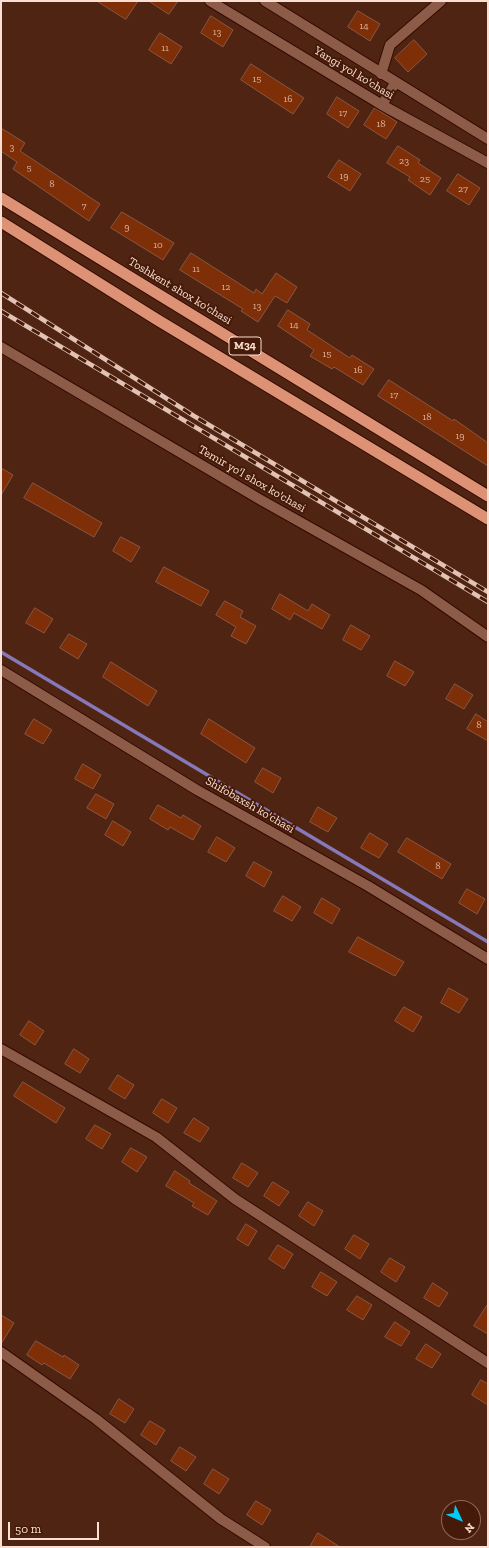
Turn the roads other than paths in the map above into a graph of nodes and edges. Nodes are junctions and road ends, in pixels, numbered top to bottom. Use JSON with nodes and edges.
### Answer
{"nodes":[{"id":1,"x":210,"y":1,"type":"edge"},
{"id":2,"x":265,"y":1,"type":"edge"},
{"id":3,"x":441,"y":1,"type":"edge"},
{"id":4,"x":381,"y":74,"type":"junction"},
{"id":5,"x":395,"y":83,"type":"junction"},
{"id":6,"x":382,"y":105,"type":"junction"},
{"id":7,"x":488,"y":139,"type":"edge"},
{"id":8,"x":488,"y":164,"type":"edge"},
{"id":9,"x":1,"y":198,"type":"edge"},
{"id":10,"x":1,"y":222,"type":"edge"},
{"id":11,"x":1,"y":347,"type":"edge"},
{"id":12,"x":488,"y":496,"type":"edge"},
{"id":13,"x":488,"y":520,"type":"edge"},
{"id":14,"x":488,"y":637,"type":"edge"},
{"id":15,"x":1,"y":670,"type":"edge"},
{"id":16,"x":488,"y":959,"type":"edge"},
{"id":17,"x":1,"y":1049,"type":"edge"},
{"id":18,"x":1,"y":1352,"type":"edge"},
{"id":19,"x":488,"y":1363,"type":"edge"},
{"id":20,"x":265,"y":1547,"type":"edge"}],
"edges":[{"from":1,"to":6,"type":"street","name":"Yangi yol ko'chasi"},
{"from":2,"to":4,"type":"street"},
{"from":3,"to":4,"type":"street"},
{"from":4,"to":5,"type":"street"},
{"from":5,"to":6,"type":"street"},
{"from":5,"to":7,"type":"street"},
{"from":6,"to":8,"type":"street","name":"Yangi yol ko'chasi"},
{"from":9,"to":12,"type":"highway","name":"Toshkent shox ko'chasi","number":"M34"},
{"from":10,"to":13,"type":"highway","number":"M34"},
{"from":11,"to":14,"type":"street","name":"Temir yo'l shox ko'chasi"},
{"from":15,"to":16,"type":"street","name":"Shifobaxsh ko'chasi"},
{"from":17,"to":19,"type":"street"},
{"from":18,"to":20,"type":"street"}]}
